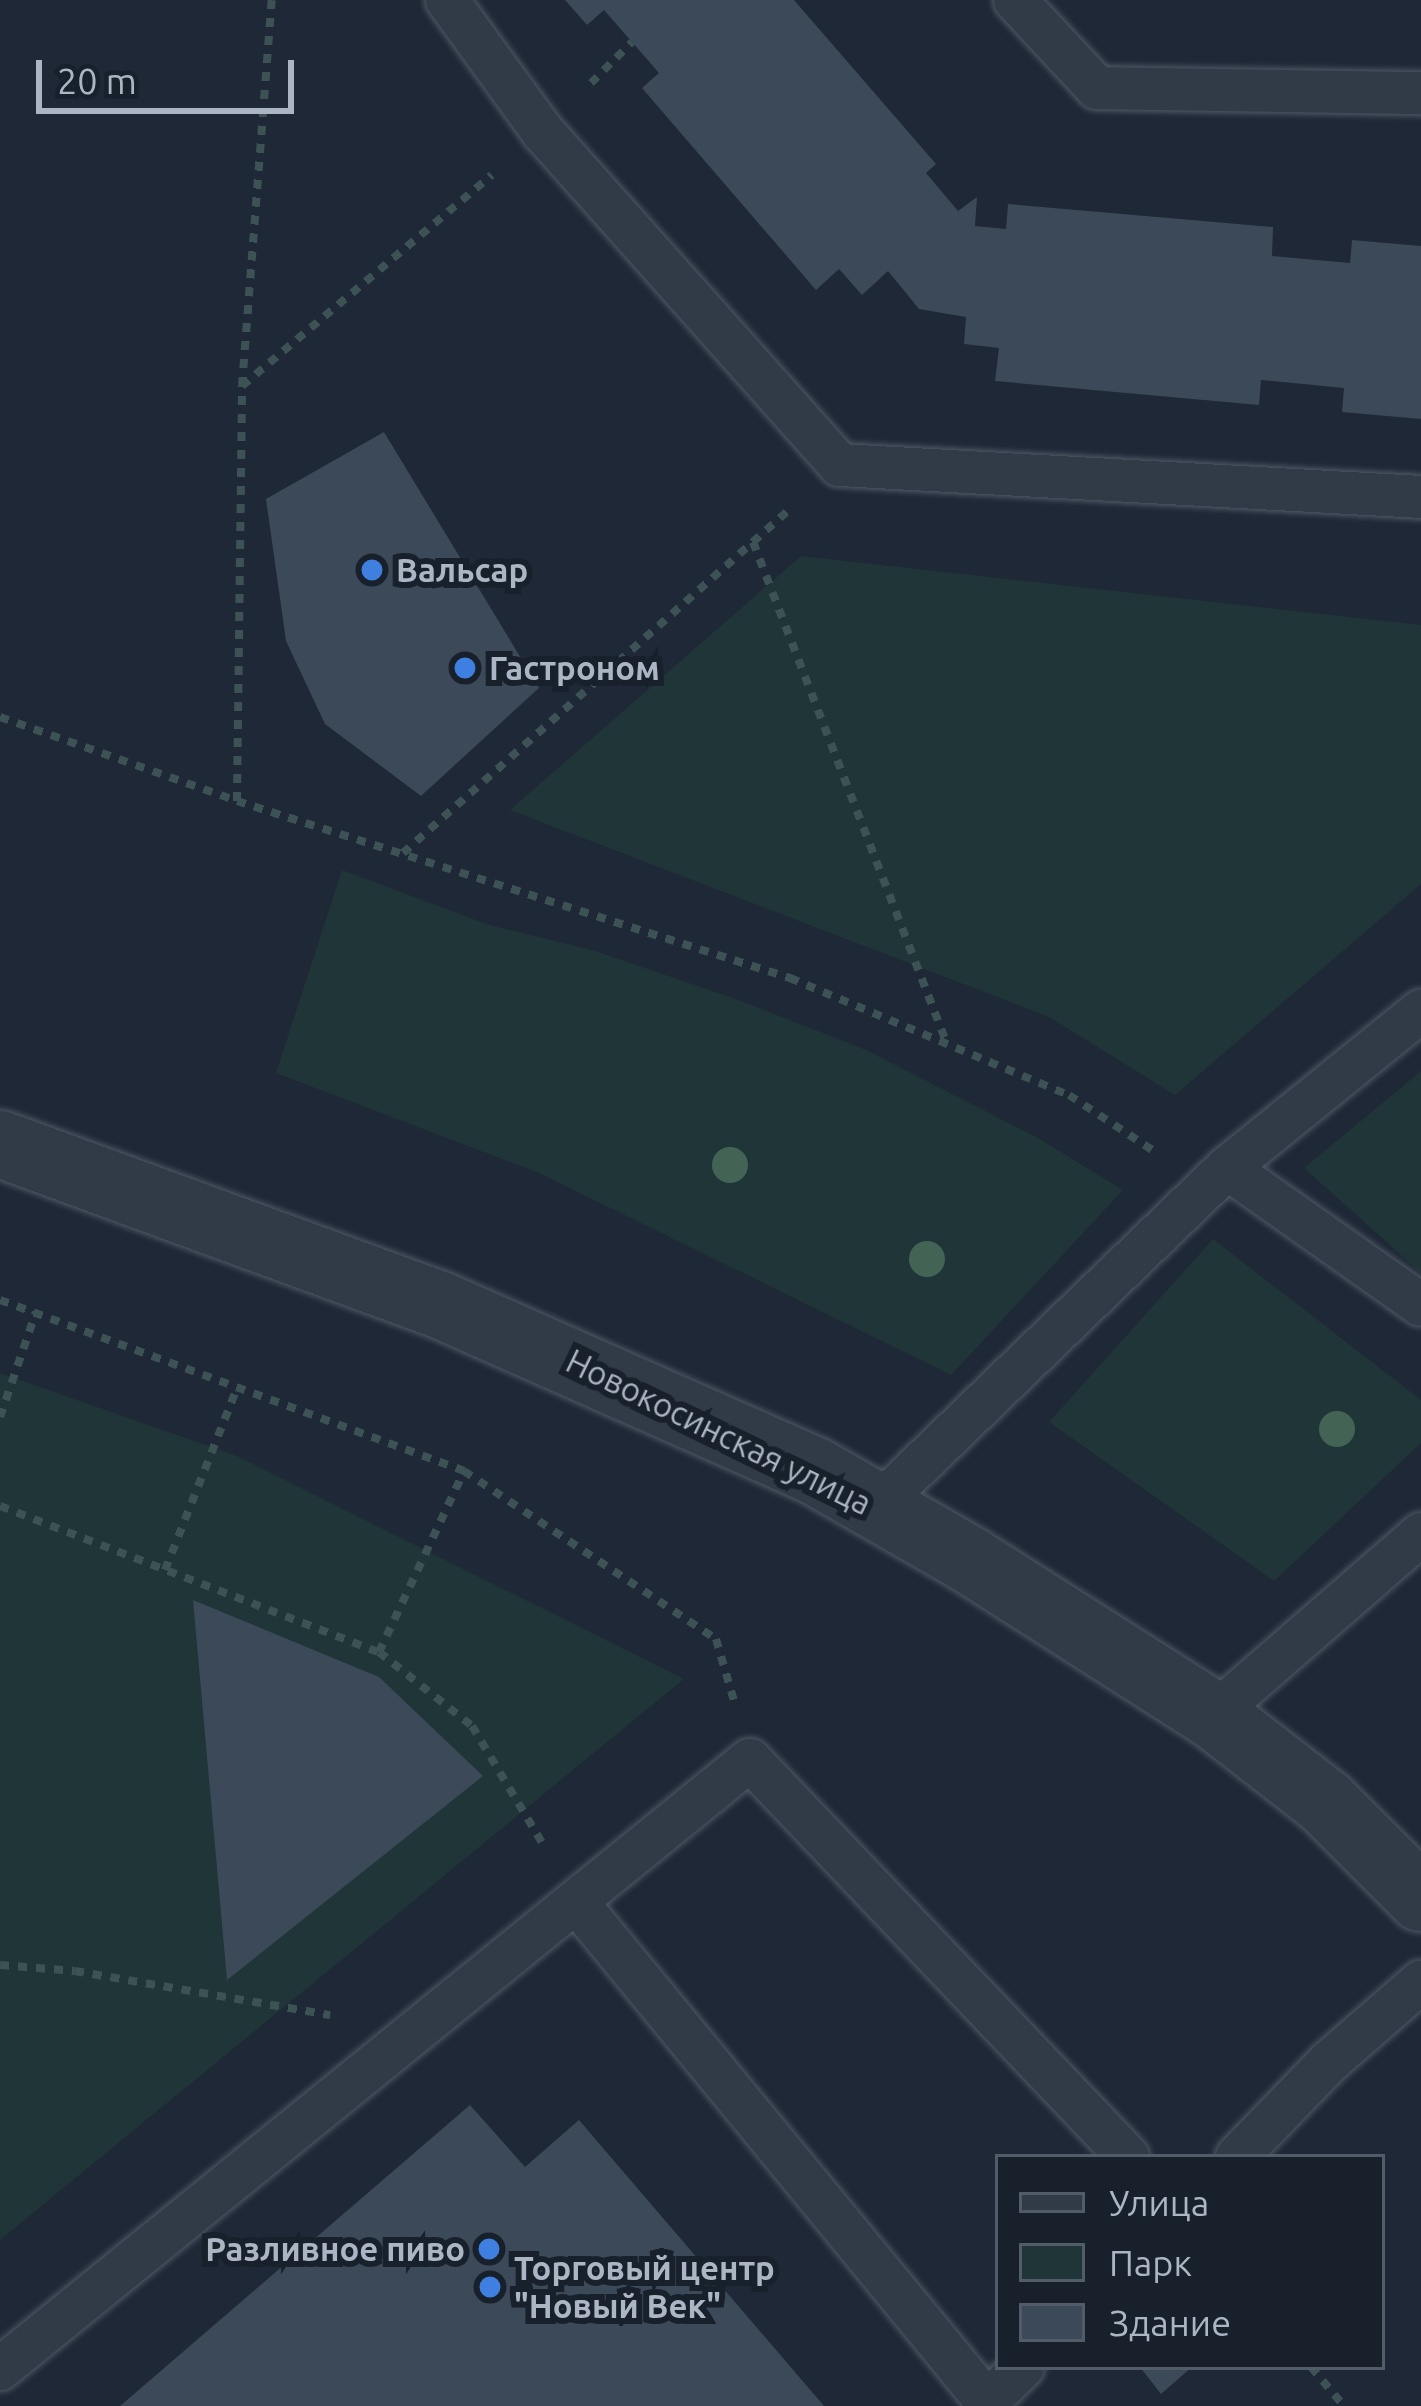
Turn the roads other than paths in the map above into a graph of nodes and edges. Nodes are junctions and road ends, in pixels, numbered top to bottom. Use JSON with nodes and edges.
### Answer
{"nodes":[{"id":1,"x":447,"y":0,"type":"edge"},
{"id":2,"x":1016,"y":0,"type":"edge"},
{"id":3,"x":1421,"y":93,"type":"edge"},
{"id":4,"x":1421,"y":497,"type":"edge"},
{"id":5,"x":1421,"y":1011,"type":"edge"},
{"id":6,"x":0,"y":1144,"type":"edge"},
{"id":7,"x":1227,"y":1168,"type":"junction"},
{"id":8,"x":1421,"y":1305,"type":"edge"},
{"id":9,"x":877,"y":1506,"type":"junction"},
{"id":10,"x":1421,"y":1534,"type":"edge"},
{"id":11,"x":1213,"y":1715,"type":"junction"},
{"id":12,"x":1421,"y":1898,"type":"edge"},
{"id":13,"x":578,"y":1904,"type":"junction"},
{"id":14,"x":1421,"y":1982,"type":"edge"},
{"id":15,"x":1125,"y":2154,"type":"edge"},
{"id":16,"x":1240,"y":2154,"type":"edge"},
{"id":17,"x":0,"y":2369,"type":"edge"},
{"id":18,"x":1020,"y":2370,"type":"edge"}],
"edges":[{"from":1,"to":4,"type":"lane"},
{"from":2,"to":3,"type":"lane"},
{"from":5,"to":7,"type":"lane"},
{"from":6,"to":9,"type":"street","name":"Новокосинская улица"},
{"from":7,"to":8,"type":"lane"},
{"from":7,"to":9,"type":"lane"},
{"from":9,"to":11,"type":"street","name":"Новокосинская улица"},
{"from":10,"to":11,"type":"lane"},
{"from":11,"to":12,"type":"street","name":"Новокосинская улица"},
{"from":13,"to":15,"type":"lane"},
{"from":13,"to":17,"type":"lane"},
{"from":13,"to":18,"type":"lane"},
{"from":14,"to":16,"type":"lane"}]}
